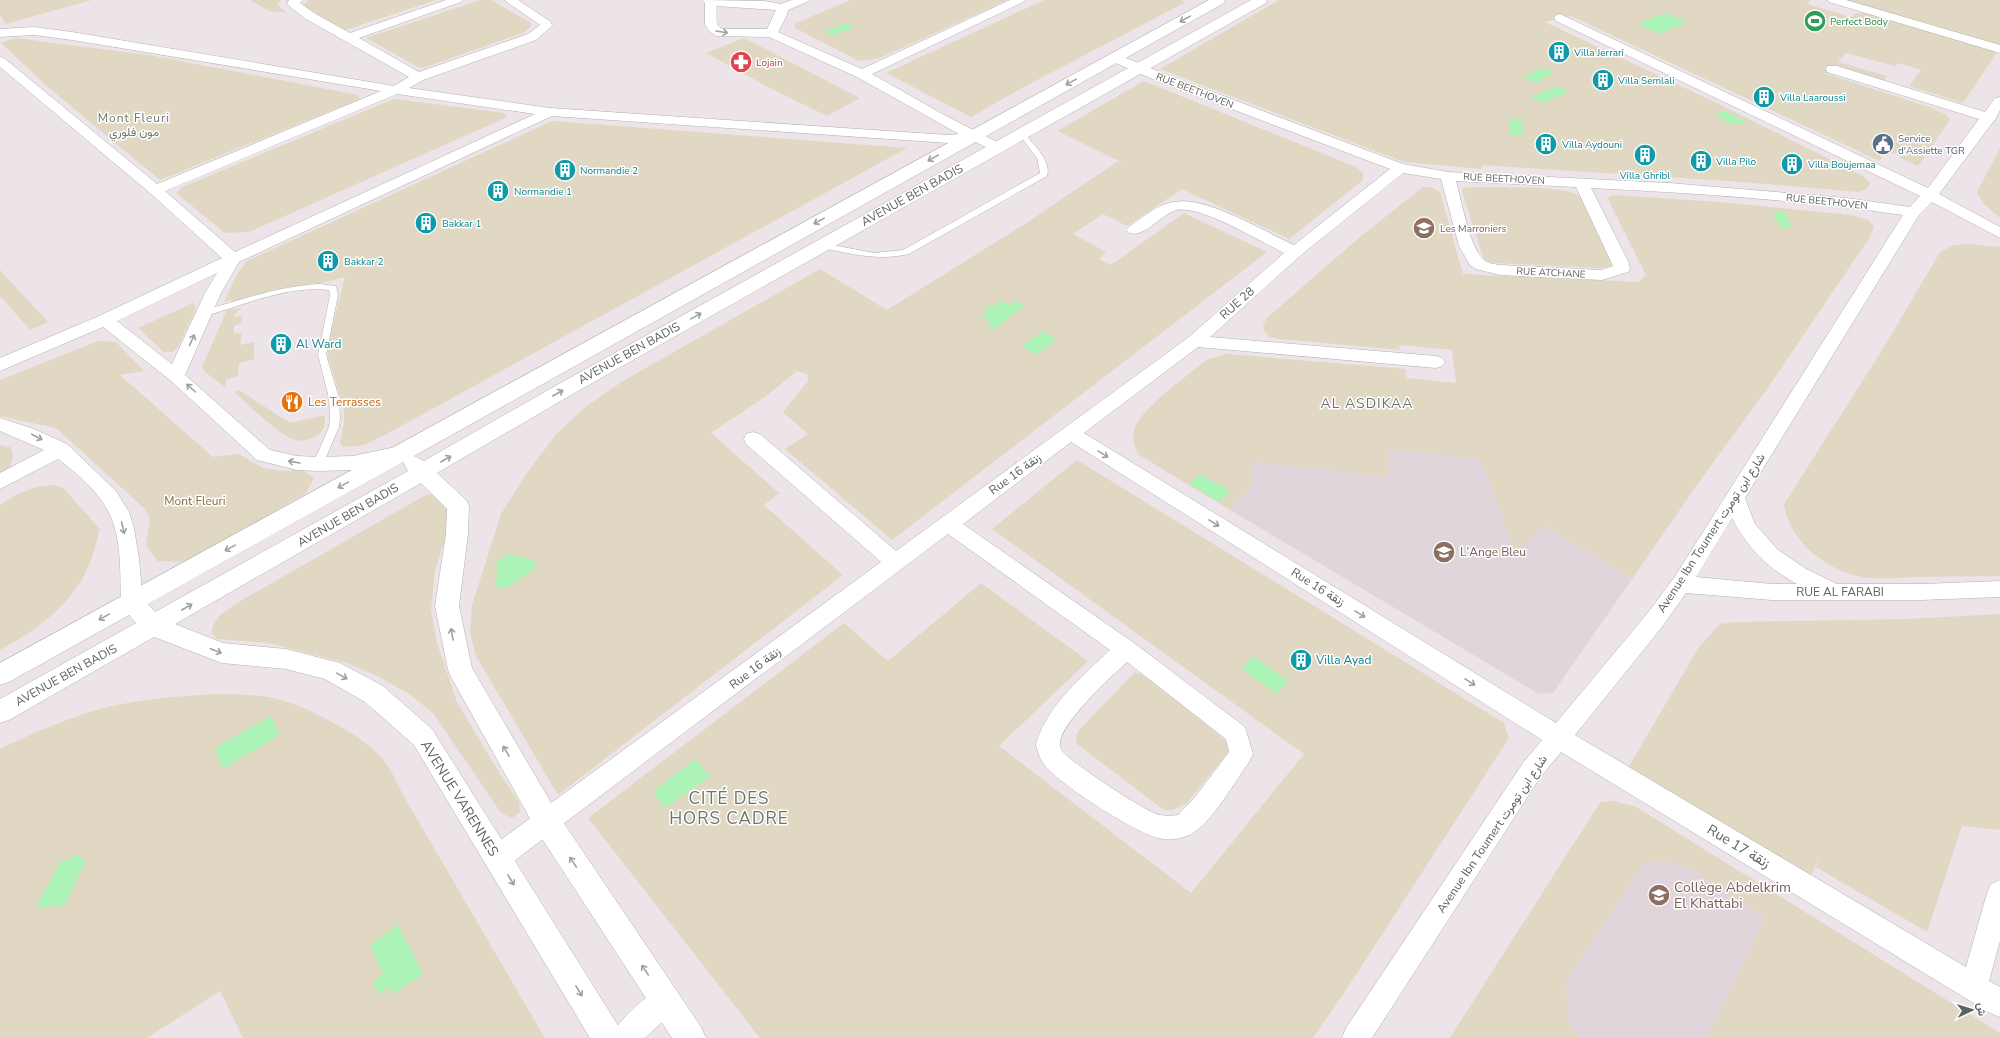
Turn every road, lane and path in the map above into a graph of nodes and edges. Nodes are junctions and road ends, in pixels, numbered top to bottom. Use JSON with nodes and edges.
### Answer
{"nodes":[{"id":1,"x":297,"y":0,"type":"edge"},
{"id":2,"x":457,"y":0,"type":"edge"},
{"id":3,"x":510,"y":0,"type":"edge"},
{"id":4,"x":803,"y":0,"type":"edge"},
{"id":5,"x":1020,"y":0,"type":"edge"},
{"id":6,"x":1219,"y":0,"type":"edge"},
{"id":7,"x":1261,"y":0,"type":"edge"},
{"id":8,"x":1833,"y":0,"type":"edge"},
{"id":9,"x":709,"y":1,"type":"edge"},
{"id":10,"x":782,"y":8,"type":"junction"},
{"id":11,"x":1560,"y":18,"type":"dead end"},
{"id":12,"x":0,"y":33,"type":"edge"},
{"id":13,"x":771,"y":33,"type":"junction"},
{"id":14,"x":348,"y":38,"type":"junction"},
{"id":15,"x":2000,"y":49,"type":"edge"},
{"id":16,"x":1115,"y":58,"type":"junction"},
{"id":17,"x":0,"y":61,"type":"edge"},
{"id":18,"x":1140,"y":68,"type":"junction"},
{"id":19,"x":1832,"y":68,"type":"dead end"},
{"id":20,"x":862,"y":74,"type":"junction"},
{"id":21,"x":418,"y":77,"type":"junction"},
{"id":22,"x":396,"y":90,"type":"junction"},
{"id":23,"x":2000,"y":101,"type":"edge"},
{"id":24,"x":550,"y":112,"type":"junction"},
{"id":25,"x":1989,"y":118,"type":"junction"},
{"id":26,"x":1021,"y":133,"type":"junction"},
{"id":27,"x":974,"y":136,"type":"junction"},
{"id":28,"x":996,"y":147,"type":"junction"},
{"id":29,"x":1400,"y":168,"type":"junction"},
{"id":30,"x":1448,"y":176,"type":"junction"},
{"id":31,"x":1581,"y":182,"type":"junction"},
{"id":32,"x":154,"y":190,"type":"junction"},
{"id":33,"x":1930,"y":196,"type":"junction"},
{"id":34,"x":1913,"y":212,"type":"junction"},
{"id":35,"x":1134,"y":230,"type":"dead end"},
{"id":36,"x":2000,"y":233,"type":"edge"},
{"id":37,"x":822,"y":245,"type":"junction"},
{"id":38,"x":1294,"y":252,"type":"junction"},
{"id":39,"x":233,"y":259,"type":"junction"},
{"id":40,"x":205,"y":313,"type":"junction"},
{"id":41,"x":106,"y":320,"type":"junction"},
{"id":42,"x":1195,"y":341,"type":"junction"},
{"id":43,"x":1436,"y":362,"type":"dead end"},
{"id":44,"x":0,"y":365,"type":"edge"},
{"id":45,"x":176,"y":376,"type":"junction"},
{"id":46,"x":0,"y":424,"type":"edge"},
{"id":47,"x":1070,"y":433,"type":"junction"},
{"id":48,"x":753,"y":439,"type":"dead end"},
{"id":49,"x":60,"y":449,"type":"junction"},
{"id":50,"x":402,"y":452,"type":"junction"},
{"id":51,"x":318,"y":464,"type":"junction"},
{"id":52,"x":423,"y":472,"type":"junction"},
{"id":53,"x":0,"y":482,"type":"edge"},
{"id":54,"x":1735,"y":498,"type":"junction"},
{"id":55,"x":947,"y":523,"type":"junction"},
{"id":56,"x":896,"y":563,"type":"junction"},
{"id":57,"x":1681,"y":584,"type":"junction"},
{"id":58,"x":2000,"y":589,"type":"edge"},
{"id":59,"x":1840,"y":592,"type":"junction"},
{"id":60,"x":132,"y":602,"type":"junction"},
{"id":61,"x":153,"y":626,"type":"junction"},
{"id":62,"x":1126,"y":649,"type":"junction"},
{"id":63,"x":0,"y":675,"type":"edge"},
{"id":64,"x":0,"y":712,"type":"edge"},
{"id":65,"x":1559,"y":738,"type":"junction"},
{"id":66,"x":547,"y":822,"type":"junction"},
{"id":67,"x":497,"y":858,"type":"junction"},
{"id":68,"x":2000,"y":893,"type":"edge"},
{"id":69,"x":1974,"y":987,"type":"junction"},
{"id":70,"x":665,"y":1000,"type":"junction"},
{"id":71,"x":2000,"y":1003,"type":"edge"},
{"id":72,"x":608,"y":1038,"type":"edge"},
{"id":73,"x":624,"y":1038,"type":"edge"},
{"id":74,"x":690,"y":1038,"type":"edge"},
{"id":75,"x":1356,"y":1038,"type":"edge"}],
"edges":[{"from":1,"to":14,"type":"street"},
{"from":2,"to":14,"type":"street"},
{"from":3,"to":21,"type":"street"},
{"from":4,"to":10,"type":"street"},
{"from":5,"to":20,"type":"street"},
{"from":6,"to":16,"type":"main road","name":"AVENUE BEN BADIS","one_way":true},
{"from":7,"to":18,"type":"main road","name":"AVENUE BEN BADIS"},
{"from":8,"to":15,"type":"street"},
{"from":9,"to":10,"type":"street"},
{"from":9,"to":13,"type":"street","one_way":true},
{"from":10,"to":13,"type":"street"},
{"from":11,"to":33,"type":"street"},
{"from":12,"to":22,"type":"street"},
{"from":13,"to":20,"type":"street"},
{"from":14,"to":21,"type":"street"},
{"from":16,"to":18,"type":"street","name":"RUE BEETHOVEN"},
{"from":16,"to":27,"type":"main road","name":"AVENUE BEN BADIS","one_way":true},
{"from":17,"to":32,"type":"street"},
{"from":18,"to":26,"type":"main road","name":"AVENUE BEN BADIS"},
{"from":18,"to":29,"type":"street","name":"RUE BEETHOVEN"},
{"from":19,"to":25,"type":"street"},
{"from":20,"to":27,"type":"street"},
{"from":21,"to":22,"type":"street"},
{"from":22,"to":24,"type":"street"},
{"from":22,"to":32,"type":"street"},
{"from":23,"to":25,"type":"street","name":"Avenue Ibn Toumert شارع ابن تومرت"},
{"from":24,"to":27,"type":"street"},
{"from":24,"to":39,"type":"street"},
{"from":25,"to":33,"type":"street","name":"Avenue Ibn Toumert شارع ابن تومرت"},
{"from":26,"to":28,"type":"main road","name":"AVENUE BEN BADIS"},
{"from":26,"to":37,"type":"lane"},
{"from":27,"to":28,"type":"street"},
{"from":27,"to":50,"type":"main road","name":"AVENUE BEN BADIS","one_way":true},
{"from":28,"to":37,"type":"main road","name":"AVENUE BEN BADIS"},
{"from":29,"to":30,"type":"street","name":"RUE BEETHOVEN"},
{"from":29,"to":38,"type":"street","name":"RUE 28"},
{"from":30,"to":31,"type":"street","name":"RUE BEETHOVEN"},
{"from":30,"to":31,"type":"street","name":"RUE ATCHANE"},
{"from":31,"to":34,"type":"street","name":"RUE BEETHOVEN"},
{"from":32,"to":39,"type":"street"},
{"from":33,"to":34,"type":"street","name":"Avenue Ibn Toumert شارع ابن تومرت"},
{"from":33,"to":36,"type":"street"},
{"from":34,"to":54,"type":"street","name":"Avenue Ibn Toumert شارع ابن تومرت"},
{"from":35,"to":38,"type":"street"},
{"from":52,"to":37,"type":"main road","name":"AVENUE BEN BADIS","one_way":true},
{"from":38,"to":42,"type":"street","name":"RUE 28"},
{"from":39,"to":40,"type":"street"},
{"from":39,"to":41,"type":"street"},
{"from":45,"to":40,"type":"street","one_way":true},
{"from":40,"to":51,"type":"lane"},
{"from":41,"to":44,"type":"street"},
{"from":41,"to":45,"type":"street"},
{"from":42,"to":43,"type":"street"},
{"from":42,"to":47,"type":"street","name":"RUE 28"},
{"from":51,"to":45,"type":"street","one_way":true},
{"from":46,"to":49,"type":"street","one_way":true},
{"from":47,"to":55,"type":"street","name":"Rue 16 زنقة"},
{"from":47,"to":65,"type":"street","name":"Rue 16 زنقة","one_way":true},
{"from":48,"to":56,"type":"street"},
{"from":49,"to":53,"type":"street"},
{"from":49,"to":60,"type":"street","one_way":true},
{"from":50,"to":51,"type":"street"},
{"from":50,"to":52,"type":"main road"},
{"from":50,"to":60,"type":"main road","name":"AVENUE BEN BADIS","one_way":true},
{"from":61,"to":52,"type":"main road","name":"AVENUE BEN BADIS","one_way":true},
{"from":66,"to":52,"type":"main road","one_way":true},
{"from":54,"to":57,"type":"street","name":"Avenue Ibn Toumert شارع ابن تومرت"},
{"from":54,"to":59,"type":"street"},
{"from":55,"to":56,"type":"street","name":"Rue 16 زنقة"},
{"from":55,"to":62,"type":"street"},
{"from":56,"to":66,"type":"street","name":"Rue 16 زنقة"},
{"from":57,"to":59,"type":"street","name":"RUE AL FARABI"},
{"from":57,"to":65,"type":"street","name":"Avenue Ibn Toumert شارع ابن تومرت"},
{"from":58,"to":59,"type":"street","name":"RUE AL FARABI"},
{"from":60,"to":61,"type":"main road","name":"AVENUE VARENNES"},
{"from":60,"to":63,"type":"main road","name":"AVENUE BEN BADIS","one_way":true},
{"from":61,"to":64,"type":"main road","name":"AVENUE BEN BADIS"},
{"from":61,"to":67,"type":"main road","name":"AVENUE VARENNES","one_way":true},
{"from":62,"to":62,"type":"street"},
{"from":65,"to":69,"type":"street","name":"Rue 17 زنقة"},
{"from":65,"to":75,"type":"street","name":"Avenue Ibn Toumert شارع ابن تومرت"},
{"from":66,"to":67,"type":"street","name":"Rue 16 زنقة"},
{"from":70,"to":66,"type":"main road","one_way":true},
{"from":67,"to":72,"type":"main road","name":"AVENUE VARENNES","one_way":true},
{"from":68,"to":69,"type":"street"},
{"from":69,"to":71,"type":"street","name":"Rue 17 زنقة"},
{"from":70,"to":73,"type":"street"},
{"from":70,"to":74,"type":"main road"}]}
